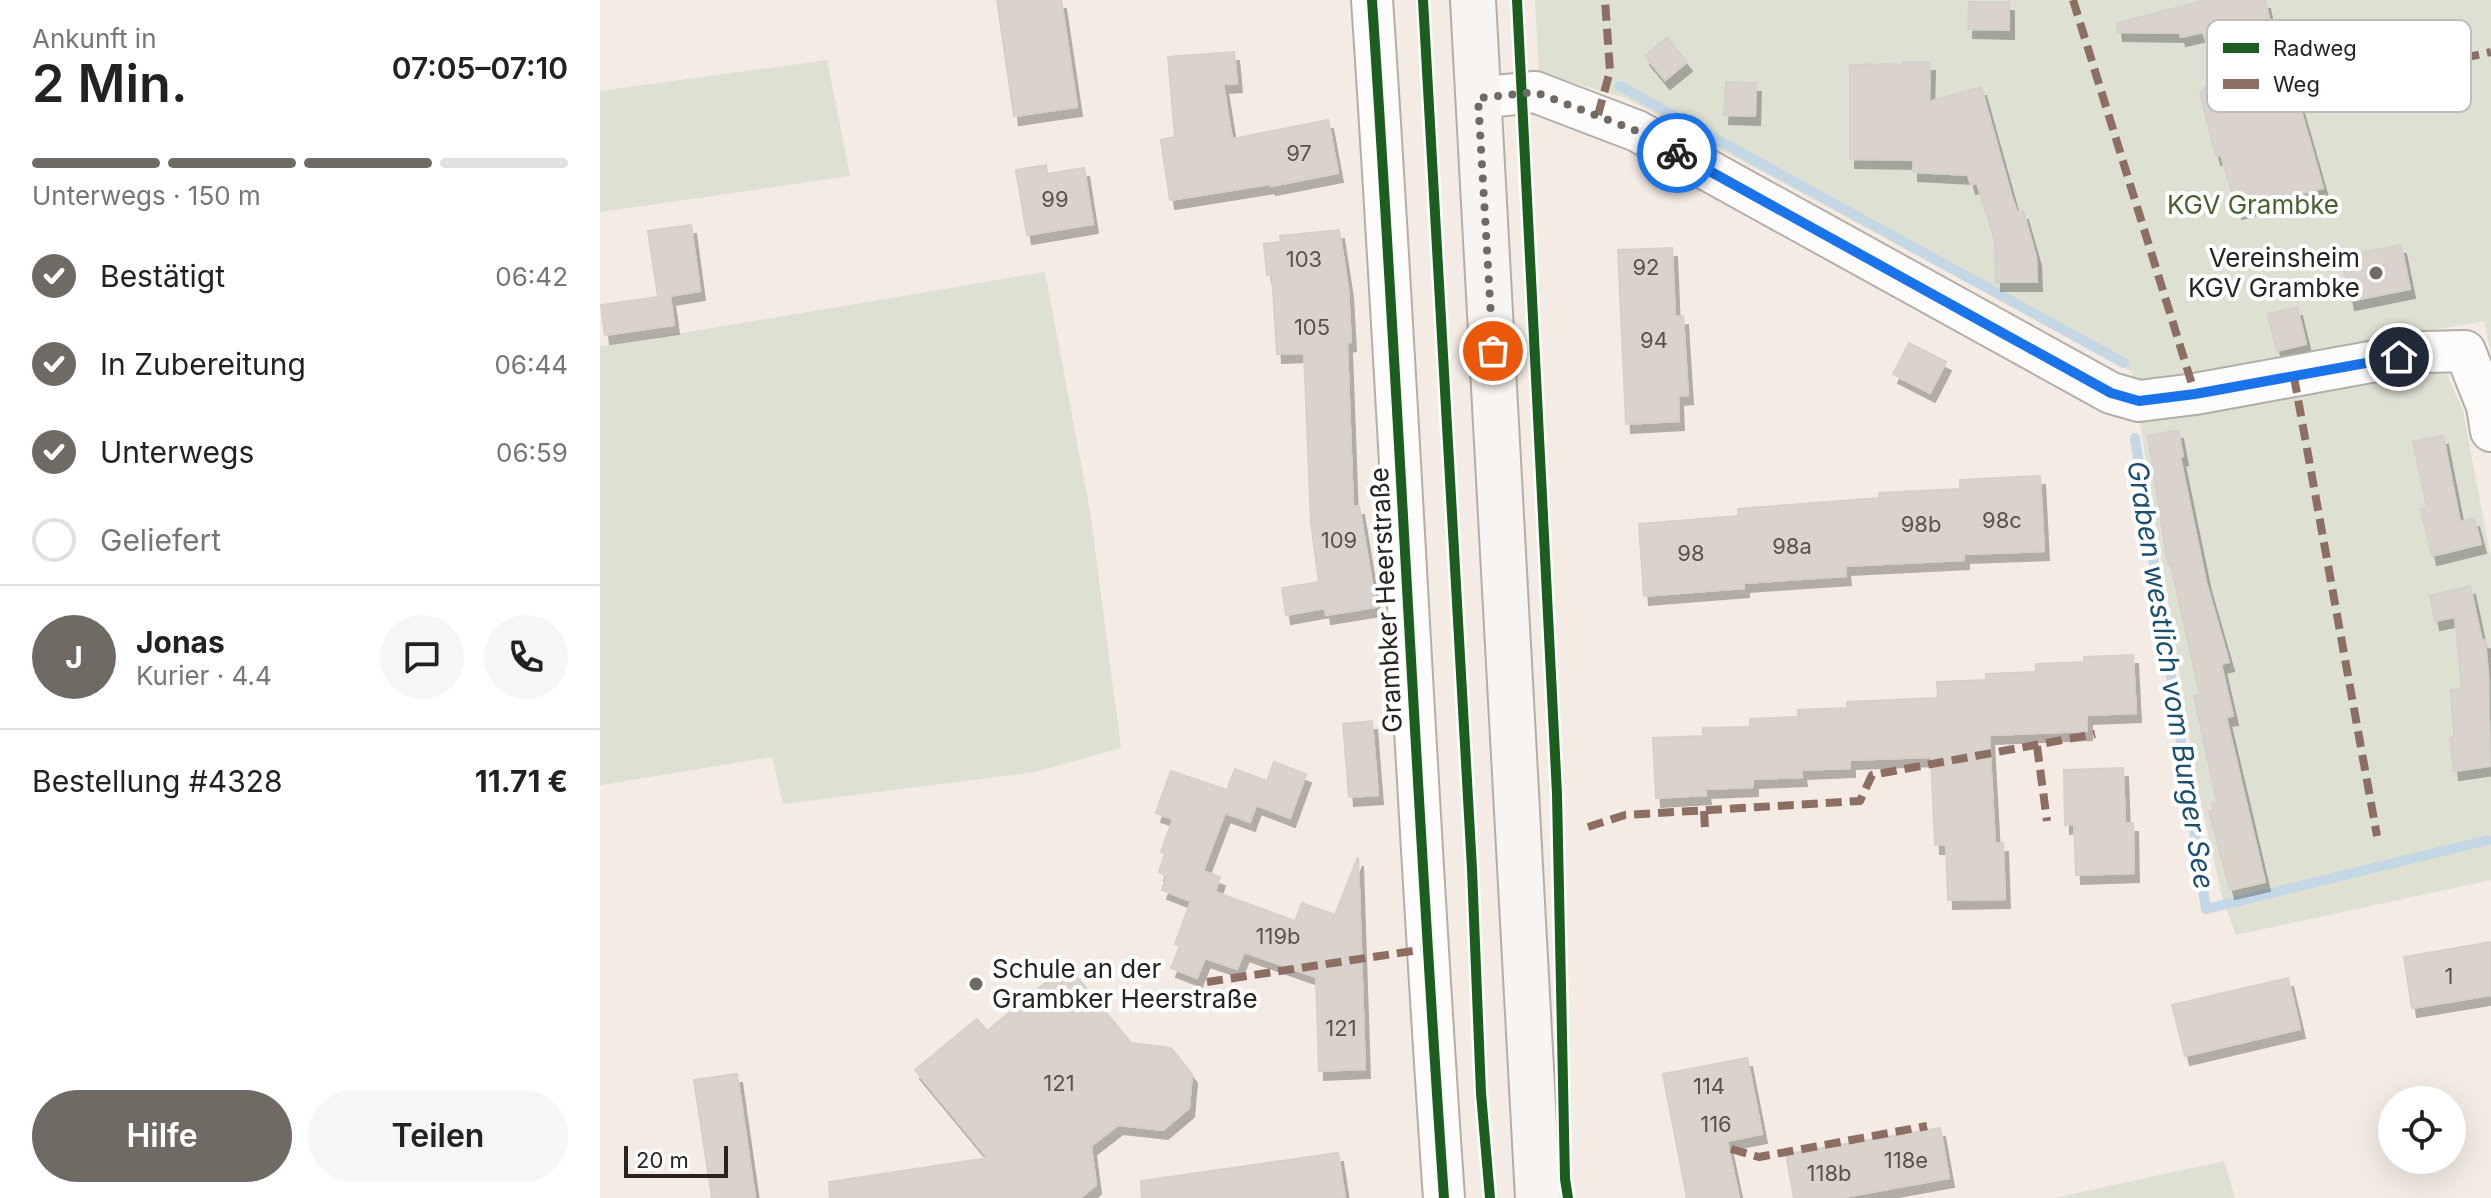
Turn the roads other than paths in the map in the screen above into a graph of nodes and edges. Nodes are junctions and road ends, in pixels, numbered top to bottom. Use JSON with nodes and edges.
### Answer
{"nodes":[{"id":1,"x":1372,"y":0,"type":"edge"},
{"id":2,"x":1473,"y":0,"type":"edge"},
{"id":3,"x":1478,"y":98,"type":"junction"},
{"id":4,"x":2491,"y":431,"type":"edge"},
{"id":5,"x":1444,"y":1198,"type":"edge"},
{"id":6,"x":1538,"y":1198,"type":"edge"}],
"edges":[{"from":1,"to":5,"type":"street","name":"Grambker Heerstraße"},
{"from":2,"to":3,"type":"main road"},
{"from":3,"to":4,"type":"street"},
{"from":3,"to":6,"type":"main road"}]}
